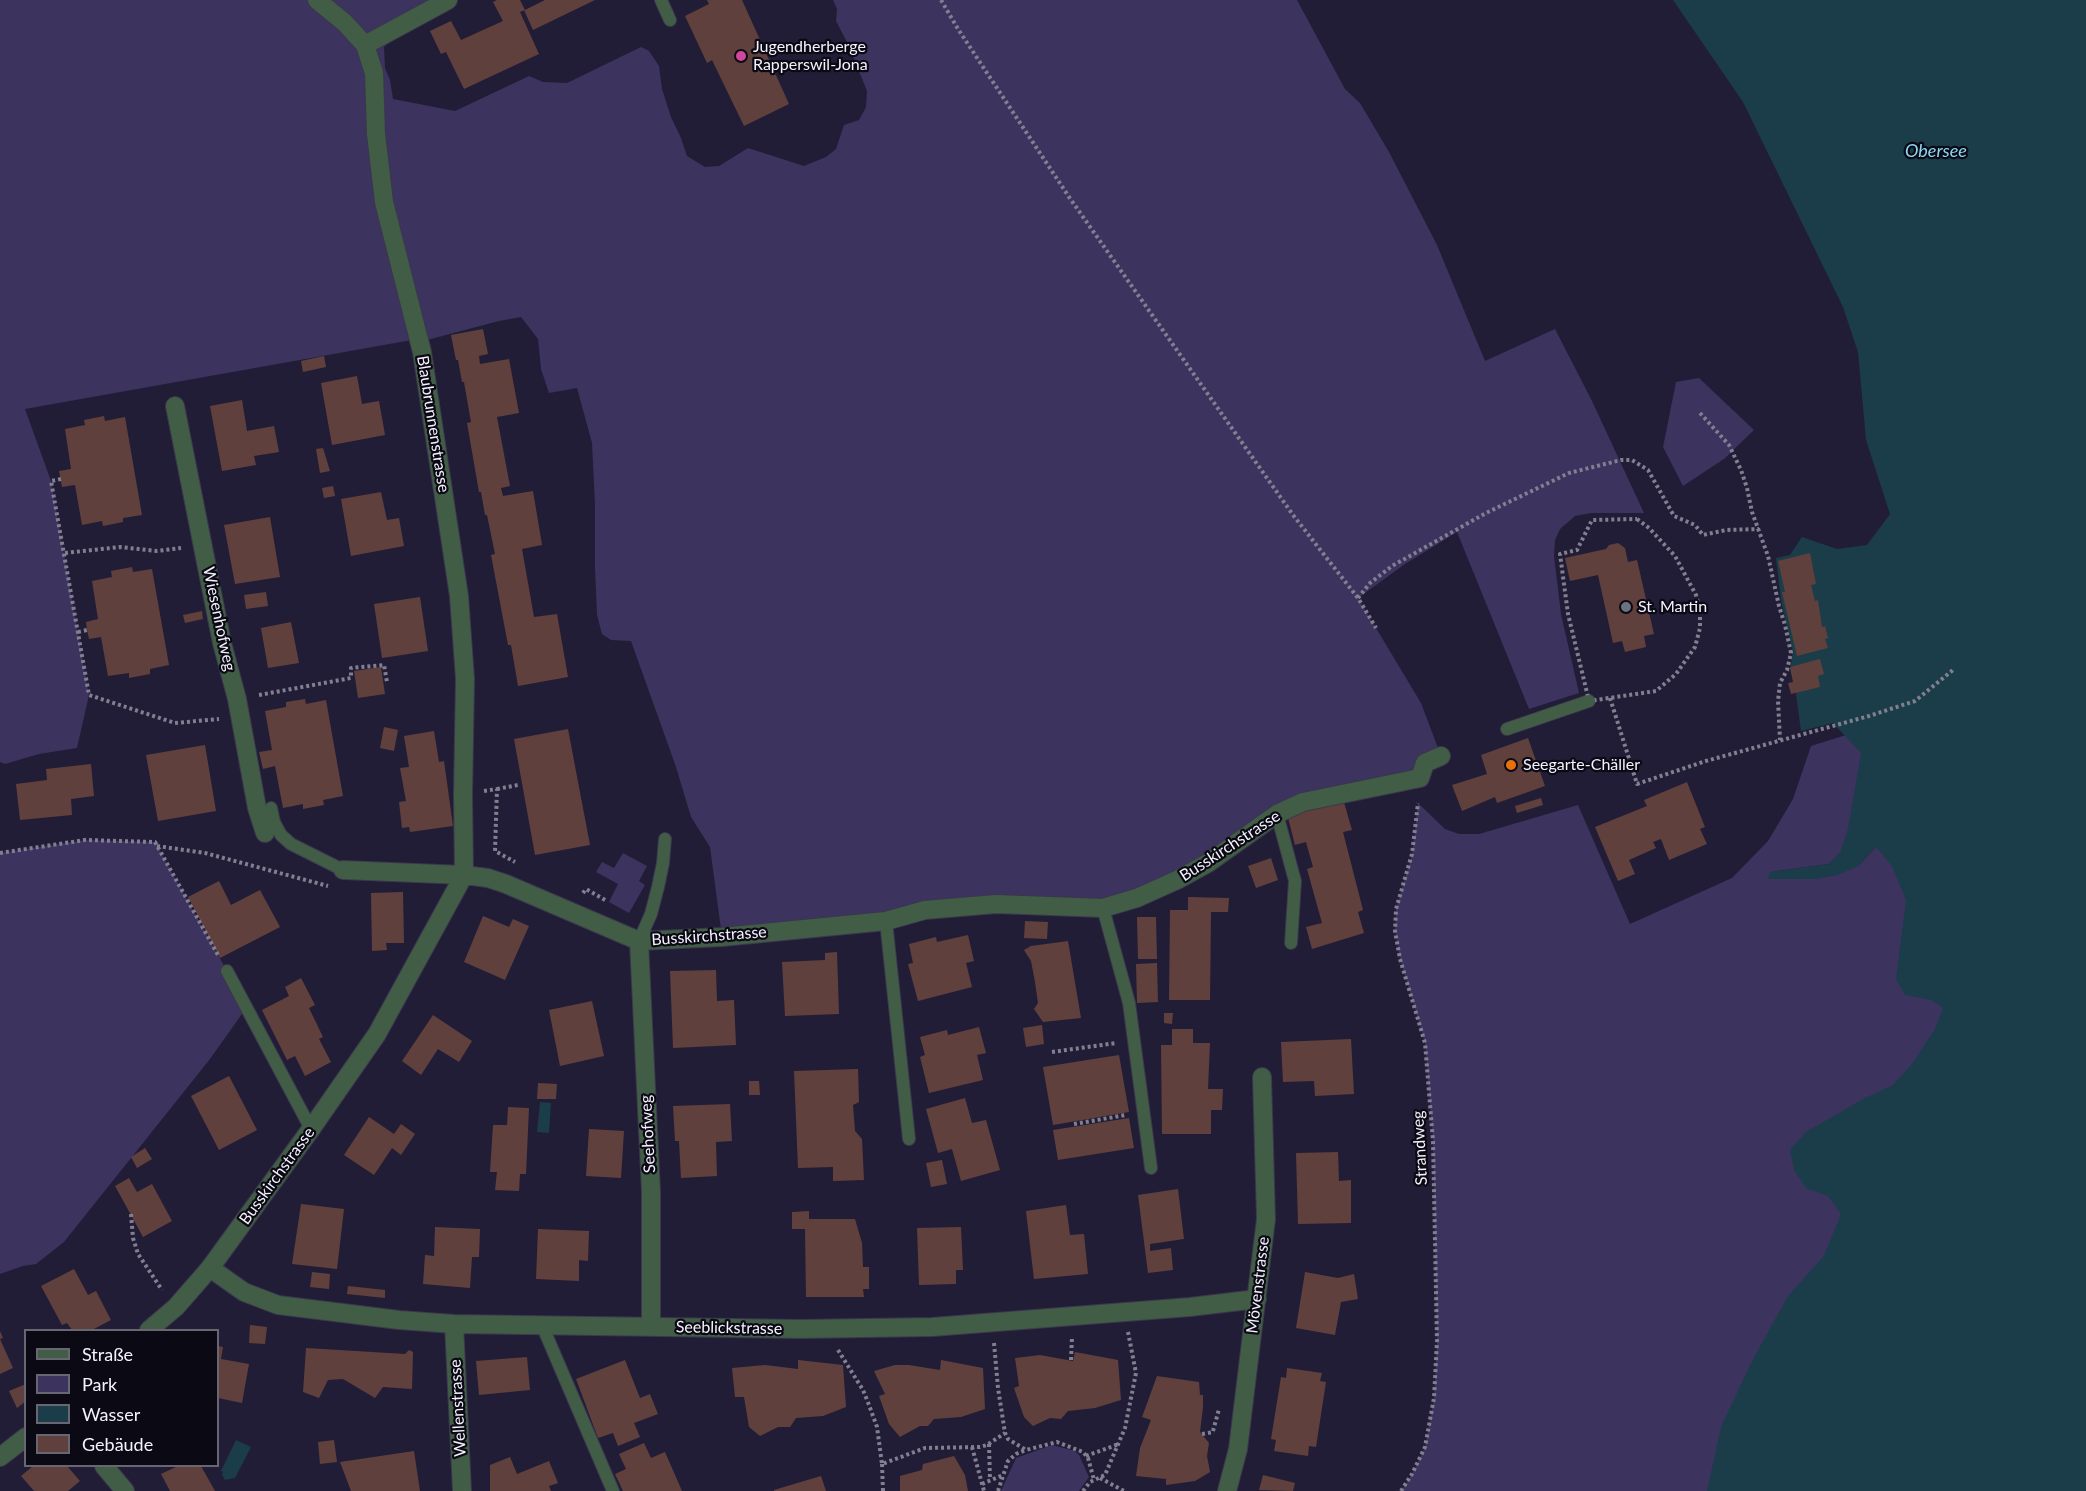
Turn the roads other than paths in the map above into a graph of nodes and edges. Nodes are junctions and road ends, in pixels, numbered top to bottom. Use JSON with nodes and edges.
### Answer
{"nodes":[{"id":1,"x":317,"y":0,"type":"edge"},
{"id":2,"x":448,"y":0,"type":"edge"},
{"id":3,"x":661,"y":0,"type":"edge"},
{"id":4,"x":670,"y":20,"type":"dead end"},
{"id":5,"x":365,"y":45,"type":"junction"},
{"id":6,"x":175,"y":406,"type":"dead end"},
{"id":7,"x":1589,"y":701,"type":"road end"},
{"id":8,"x":1506,"y":729,"type":"dead end"},
{"id":9,"x":1441,"y":756,"type":"dead end"},
{"id":10,"x":271,"y":808,"type":"dead end"},
{"id":11,"x":1278,"y":814,"type":"junction"},
{"id":12,"x":265,"y":833,"type":"dead end"},
{"id":13,"x":665,"y":839,"type":"dead end"},
{"id":14,"x":343,"y":870,"type":"joint"},
{"id":15,"x":464,"y":875,"type":"junction"},
{"id":16,"x":1103,"y":908,"type":"junction"},
{"id":17,"x":886,"y":921,"type":"junction"},
{"id":18,"x":639,"y":940,"type":"junction"},
{"id":19,"x":1291,"y":943,"type":"dead end"},
{"id":20,"x":227,"y":971,"type":"road end"},
{"id":21,"x":1262,"y":1077,"type":"dead end"},
{"id":22,"x":311,"y":1129,"type":"junction"},
{"id":23,"x":909,"y":1139,"type":"dead end"},
{"id":24,"x":1151,"y":1168,"type":"dead end"},
{"id":25,"x":210,"y":1268,"type":"junction"},
{"id":26,"x":1257,"y":1299,"type":"junction"},
{"id":27,"x":454,"y":1324,"type":"junction"},
{"id":28,"x":542,"y":1325,"type":"junction"},
{"id":29,"x":651,"y":1327,"type":"junction"},
{"id":30,"x":150,"y":1329,"type":"edge"},
{"id":31,"x":24,"y":1439,"type":"edge"},
{"id":32,"x":0,"y":1457,"type":"edge"},
{"id":33,"x":105,"y":1467,"type":"edge"},
{"id":34,"x":125,"y":1491,"type":"edge"},
{"id":35,"x":462,"y":1491,"type":"edge"},
{"id":36,"x":613,"y":1491,"type":"edge"},
{"id":37,"x":1227,"y":1491,"type":"edge"}],
"edges":[{"from":1,"to":5,"type":"street","name":"Blaubrunnenstrasse"},
{"from":2,"to":5,"type":"street"},
{"from":3,"to":4,"type":"lane"},
{"from":5,"to":15,"type":"street","name":"Blaubrunnenstrasse"},
{"from":6,"to":12,"type":"street","name":"Wiesenhofweg"},
{"from":7,"to":8,"type":"lane"},
{"from":9,"to":11,"type":"street","name":"Busskirchstrasse"},
{"from":10,"to":14,"type":"lane"},
{"from":11,"to":16,"type":"street","name":"Busskirchstrasse"},
{"from":11,"to":19,"type":"lane"},
{"from":13,"to":18,"type":"lane"},
{"from":14,"to":15,"type":"street"},
{"from":15,"to":18,"type":"street","name":"Busskirchstrasse"},
{"from":15,"to":22,"type":"street","name":"Busskirchstrasse"},
{"from":16,"to":17,"type":"street","name":"Busskirchstrasse"},
{"from":16,"to":24,"type":"lane"},
{"from":17,"to":18,"type":"street","name":"Busskirchstrasse"},
{"from":17,"to":23,"type":"lane"},
{"from":18,"to":29,"type":"street","name":"Seehofweg"},
{"from":20,"to":22,"type":"lane"},
{"from":21,"to":26,"type":"street","name":"Mövenstrasse"},
{"from":22,"to":25,"type":"street","name":"Busskirchstrasse"},
{"from":25,"to":27,"type":"street","name":"Seeblickstrasse"},
{"from":25,"to":30,"type":"street","name":"Busskirchstrasse"},
{"from":26,"to":29,"type":"street","name":"Seeblickstrasse"},
{"from":26,"to":37,"type":"street","name":"Mövenstrasse"},
{"from":27,"to":28,"type":"street","name":"Seeblickstrasse"},
{"from":27,"to":35,"type":"street","name":"Wellenstrasse"},
{"from":28,"to":29,"type":"street","name":"Seeblickstrasse"},
{"from":28,"to":36,"type":"lane"},
{"from":31,"to":32,"type":"street"},
{"from":33,"to":34,"type":"street"}]}
